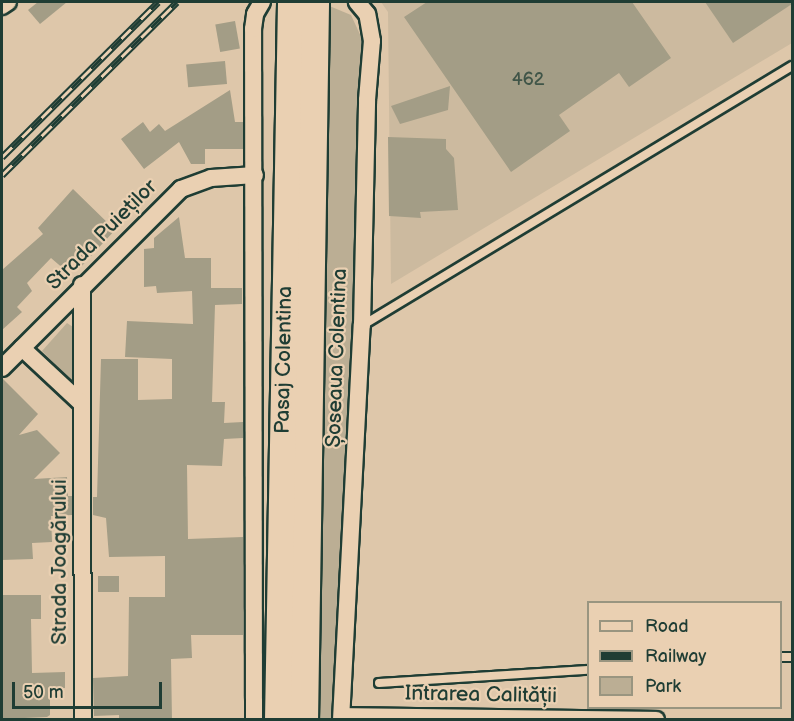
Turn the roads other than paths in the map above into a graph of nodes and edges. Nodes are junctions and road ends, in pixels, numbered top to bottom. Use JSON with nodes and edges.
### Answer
{"nodes":[{"id":1,"x":8,"y":2,"type":"edge"},
{"id":2,"x":262,"y":2,"type":"edge"},
{"id":3,"x":291,"y":2,"type":"edge"},
{"id":4,"x":315,"y":2,"type":"edge"},
{"id":5,"x":360,"y":2,"type":"edge"},
{"id":6,"x":2,"y":6,"type":"edge"},
{"id":7,"x":792,"y":66,"type":"edge"},
{"id":8,"x":301,"y":78,"type":"junction"},
{"id":9,"x":255,"y":175,"type":"junction"},
{"id":10,"x":82,"y":285,"type":"junction"},
{"id":11,"x":362,"y":325,"type":"junction"},
{"id":12,"x":22,"y":348,"type":"junction"},
{"id":13,"x":2,"y":368,"type":"edge"},
{"id":14,"x":82,"y":404,"type":"junction"},
{"id":15,"x":587,"y":670,"type":"edge"},
{"id":16,"x":379,"y":683,"type":"dead end"},
{"id":17,"x":341,"y":718,"type":"edge"},
{"id":18,"x":82,"y":720,"type":"edge"},
{"id":19,"x":254,"y":720,"type":"edge"},
{"id":20,"x":278,"y":720,"type":"edge"},
{"id":21,"x":304,"y":720,"type":"edge"},
{"id":22,"x":656,"y":720,"type":"edge"}],
"edges":[{"from":1,"to":6,"type":"street"},
{"from":2,"to":9,"type":"street"},
{"from":3,"to":8,"type":"highway","name":"Pasaj Colentina"},
{"from":4,"to":8,"type":"highway","name":"Pasaj Colentina"},
{"from":5,"to":11,"type":"street","name":"Șoseaua Colentina"},
{"from":7,"to":11,"type":"lane"},
{"from":8,"to":20,"type":"highway","name":"Pasaj Colentina"},
{"from":8,"to":21,"type":"highway","name":"Pasaj Colentina"},
{"from":9,"to":10,"type":"street","name":"Strada Puieților"},
{"from":9,"to":19,"type":"street"},
{"from":10,"to":12,"type":"street","name":"Strada Puieților"},
{"from":10,"to":14,"type":"street","name":"Strada Joagărului"},
{"from":11,"to":17,"type":"street","name":"Șoseaua Colentina"},
{"from":12,"to":13,"type":"street","name":"Strada Puieților"},
{"from":12,"to":14,"type":"street"},
{"from":14,"to":18,"type":"street","name":"Strada Joagărului"},
{"from":15,"to":16,"type":"lane"},
{"from":17,"to":22,"type":"street","name":"Intrarea Calității"}]}
